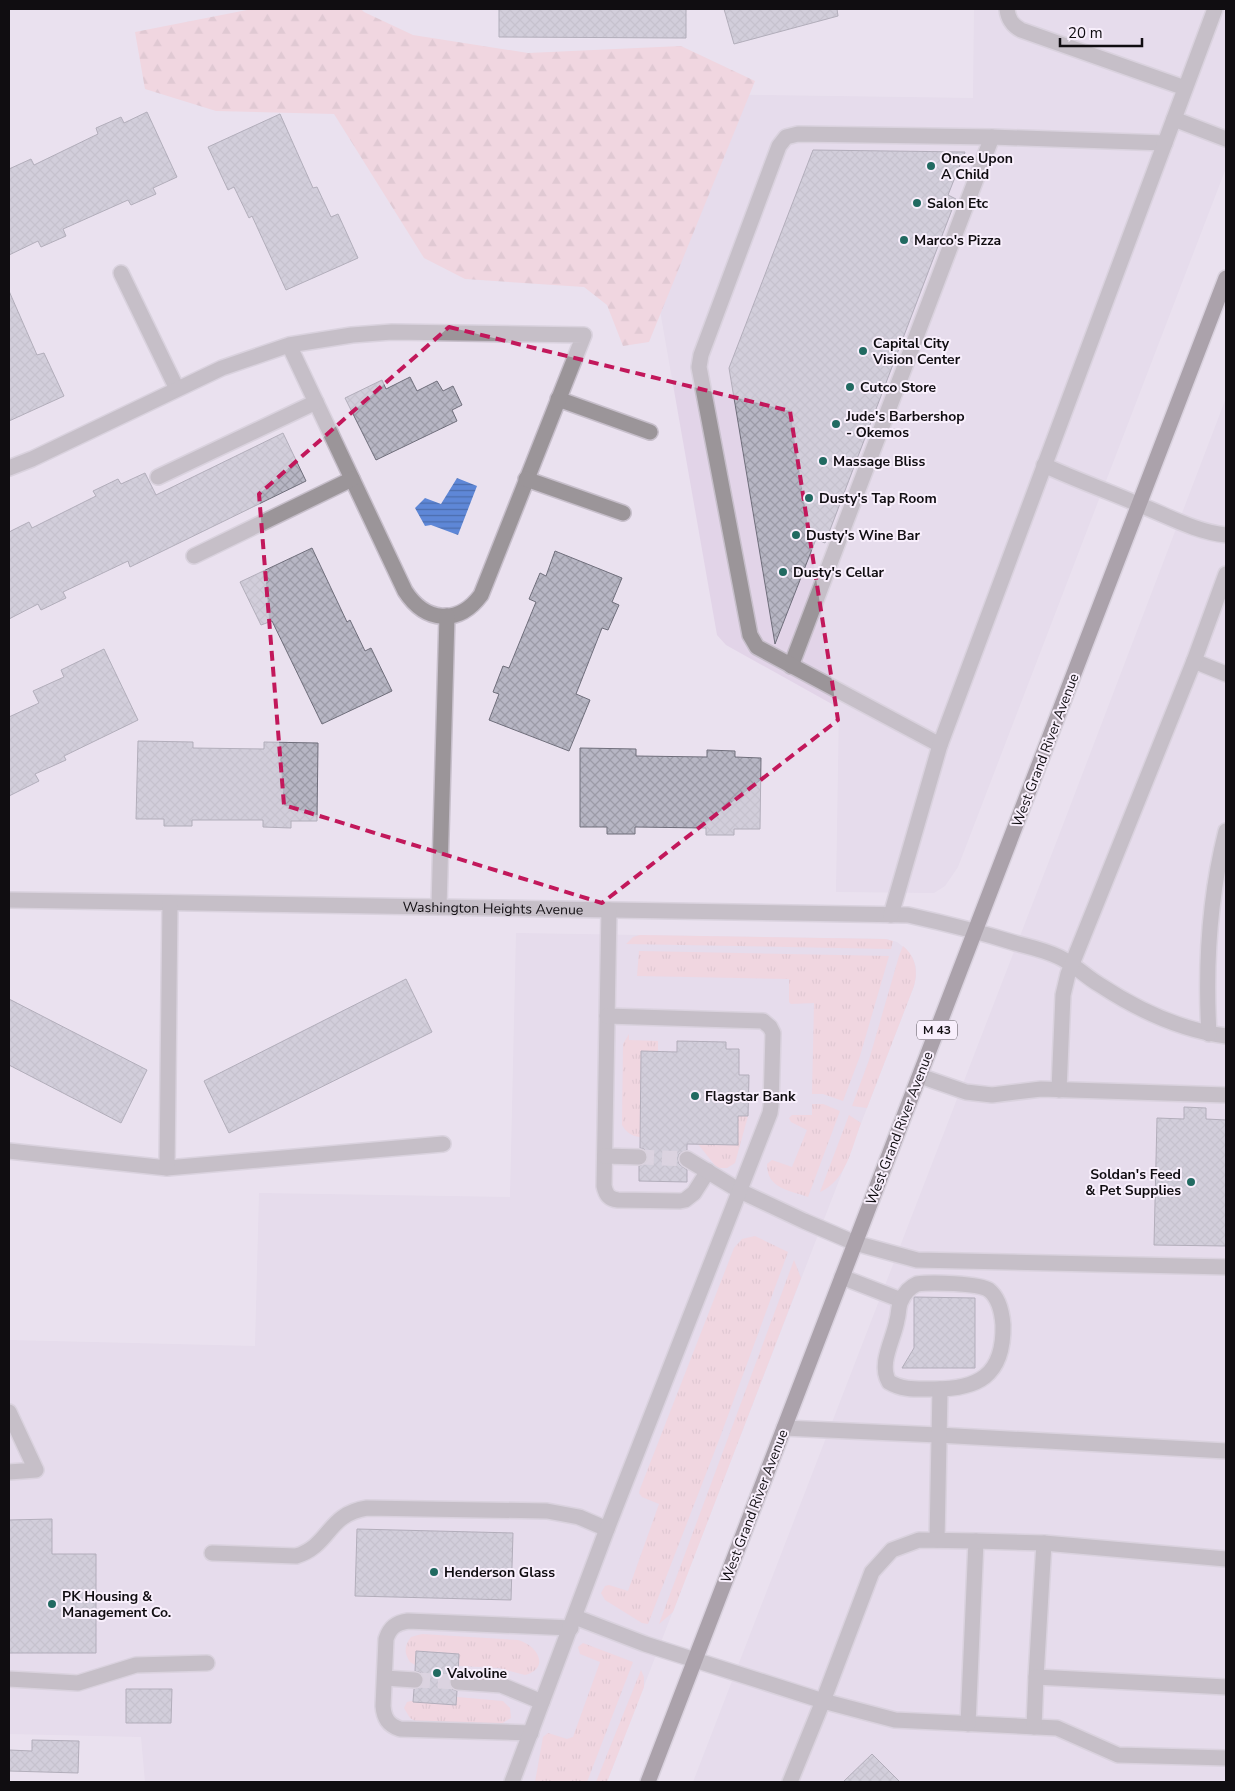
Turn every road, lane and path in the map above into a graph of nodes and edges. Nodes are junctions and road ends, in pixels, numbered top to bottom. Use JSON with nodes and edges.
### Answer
{"nodes":[{"id":1,"x":1007,"y":9,"type":"edge"},
{"id":2,"x":1215,"y":9,"type":"edge"},
{"id":3,"x":1185,"y":88,"type":"junction"},
{"id":4,"x":1174,"y":119,"type":"junction"},
{"id":5,"x":992,"y":137,"type":"junction"},
{"id":6,"x":1226,"y":139,"type":"edge"},
{"id":7,"x":1164,"y":143,"type":"junction"},
{"id":8,"x":121,"y":273,"type":"dead end"},
{"id":9,"x":1226,"y":278,"type":"edge"},
{"id":10,"x":289,"y":345,"type":"junction"},
{"id":11,"x":177,"y":389,"type":"junction"},
{"id":12,"x":558,"y":399,"type":"junction"},
{"id":13,"x":316,"y":402,"type":"junction"},
{"id":14,"x":650,"y":432,"type":"dead end"},
{"id":15,"x":1044,"y":465,"type":"junction"},
{"id":16,"x":9,"y":468,"type":"edge"},
{"id":17,"x":158,"y":477,"type":"dead end"},
{"id":18,"x":352,"y":479,"type":"junction"},
{"id":19,"x":526,"y":479,"type":"junction"},
{"id":20,"x":1139,"y":504,"type":"junction"},
{"id":21,"x":623,"y":513,"type":"dead end"},
{"id":22,"x":1226,"y":535,"type":"edge"},
{"id":23,"x":194,"y":556,"type":"dead end"},
{"id":24,"x":1226,"y":574,"type":"edge"},
{"id":25,"x":447,"y":616,"type":"junction"},
{"id":26,"x":1194,"y":661,"type":"junction"},
{"id":27,"x":791,"y":666,"type":"junction"},
{"id":28,"x":1226,"y":674,"type":"edge"},
{"id":29,"x":940,"y":745,"type":"junction"},
{"id":30,"x":1226,"y":831,"type":"edge"},
{"id":31,"x":9,"y":900,"type":"edge"},
{"id":32,"x":170,"y":903,"type":"junction"},
{"id":33,"x":439,"y":907,"type":"junction"},
{"id":34,"x":609,"y":910,"type":"junction"},
{"id":35,"x":891,"y":915,"type":"junction"},
{"id":36,"x":975,"y":931,"type":"junction"},
{"id":37,"x":1072,"y":965,"type":"junction"},
{"id":38,"x":607,"y":1016,"type":"junction"},
{"id":39,"x":1209,"y":1034,"type":"junction"},
{"id":40,"x":1226,"y":1036,"type":"edge"},
{"id":41,"x":920,"y":1076,"type":"junction"},
{"id":42,"x":1059,"y":1090,"type":"junction"},
{"id":43,"x":1226,"y":1095,"type":"edge"},
{"id":44,"x":443,"y":1144,"type":"dead end"},
{"id":45,"x":9,"y":1151,"type":"edge"},
{"id":46,"x":605,"y":1156,"type":"junction"},
{"id":47,"x":639,"y":1157,"type":"tunnel mouth"},
{"id":48,"x":687,"y":1158,"type":"tunnel mouth"},
{"id":49,"x":166,"y":1168,"type":"junction"},
{"id":50,"x":708,"y":1171,"type":"junction"},
{"id":51,"x":740,"y":1191,"type":"junction"},
{"id":52,"x":855,"y":1243,"type":"junction"},
{"id":53,"x":1226,"y":1267,"type":"edge"},
{"id":54,"x":842,"y":1277,"type":"junction"},
{"id":55,"x":901,"y":1300,"type":"junction"},
{"id":56,"x":940,"y":1389,"type":"junction"},
{"id":57,"x":9,"y":1412,"type":"edge"},
{"id":58,"x":784,"y":1428,"type":"junction"},
{"id":59,"x":938,"y":1435,"type":"junction"},
{"id":60,"x":1226,"y":1451,"type":"edge"},
{"id":61,"x":9,"y":1472,"type":"edge"},
{"id":62,"x":607,"y":1529,"type":"junction"},
{"id":63,"x":937,"y":1540,"type":"junction"},
{"id":64,"x":976,"y":1541,"type":"junction"},
{"id":65,"x":1044,"y":1543,"type":"junction"},
{"id":66,"x":212,"y":1553,"type":"dead end"},
{"id":67,"x":1226,"y":1558,"type":"edge"},
{"id":68,"x":573,"y":1623,"type":"junction"},
{"id":69,"x":695,"y":1659,"type":"junction"},
{"id":70,"x":207,"y":1663,"type":"dead end"},
{"id":71,"x":1036,"y":1677,"type":"junction"},
{"id":72,"x":385,"y":1678,"type":"junction"},
{"id":73,"x":9,"y":1679,"type":"edge"},
{"id":74,"x":415,"y":1680,"type":"tunnel mouth"},
{"id":75,"x":458,"y":1682,"type":"tunnel mouth"},
{"id":76,"x":1226,"y":1688,"type":"edge"},
{"id":77,"x":823,"y":1701,"type":"junction"},
{"id":78,"x":542,"y":1702,"type":"junction"},
{"id":79,"x":968,"y":1724,"type":"junction"},
{"id":80,"x":1034,"y":1727,"type":"junction"},
{"id":81,"x":531,"y":1732,"type":"junction"},
{"id":82,"x":1226,"y":1758,"type":"edge"},
{"id":83,"x":512,"y":1782,"type":"edge"},
{"id":84,"x":648,"y":1782,"type":"edge"},
{"id":85,"x":790,"y":1782,"type":"edge"}],
"edges":[{"from":1,"to":3,"type":"street"},
{"from":2,"to":3,"type":"street"},
{"from":3,"to":4,"type":"street"},
{"from":4,"to":6,"type":"street"},
{"from":4,"to":7,"type":"street"},
{"from":5,"to":7,"type":"street"},
{"from":5,"to":27,"type":"street"},
{"from":5,"to":27,"type":"street"},
{"from":7,"to":15,"type":"street"},
{"from":8,"to":11,"type":"street"},
{"from":9,"to":20,"type":"main road","name":"West Grand River Avenue","number":"M 43"},
{"from":10,"to":11,"type":"street"},
{"from":10,"to":12,"type":"street"},
{"from":10,"to":13,"type":"street"},
{"from":11,"to":16,"type":"street"},
{"from":12,"to":14,"type":"street"},
{"from":12,"to":19,"type":"street"},
{"from":13,"to":17,"type":"street"},
{"from":13,"to":18,"type":"street"},
{"from":15,"to":20,"type":"street"},
{"from":15,"to":29,"type":"street"},
{"from":18,"to":23,"type":"street"},
{"from":18,"to":25,"type":"street"},
{"from":19,"to":21,"type":"street"},
{"from":19,"to":25,"type":"street"},
{"from":20,"to":22,"type":"street"},
{"from":20,"to":36,"type":"main road","name":"West Grand River Avenue","number":"M 43"},
{"from":24,"to":26,"type":"street"},
{"from":25,"to":33,"type":"street"},
{"from":26,"to":28,"type":"street"},
{"from":26,"to":37,"type":"street"},
{"from":27,"to":29,"type":"street"},
{"from":29,"to":35,"type":"street"},
{"from":30,"to":39,"type":"street"},
{"from":31,"to":32,"type":"street","name":"Washington Heights Avenue"},
{"from":32,"to":33,"type":"street","name":"Washington Heights Avenue"},
{"from":32,"to":49,"type":"street"},
{"from":33,"to":34,"type":"street","name":"Washington Heights Avenue"},
{"from":34,"to":35,"type":"street","name":"Washington Heights Avenue"},
{"from":34,"to":38,"type":"street"},
{"from":35,"to":36,"type":"street","name":"Washington Heights Avenue"},
{"from":36,"to":37,"type":"street","name":"Washington Heights Avenue"},
{"from":36,"to":41,"type":"main road","name":"West Grand River Avenue","number":"M 43"},
{"from":37,"to":39,"type":"street","name":"Washington Heights Avenue"},
{"from":37,"to":42,"type":"street"},
{"from":38,"to":46,"type":"street"},
{"from":38,"to":51,"type":"street"},
{"from":39,"to":40,"type":"street","name":"Washington Heights Avenue"},
{"from":41,"to":42,"type":"street"},
{"from":41,"to":52,"type":"main road","name":"West Grand River Avenue","number":"M 43"},
{"from":42,"to":43,"type":"street"},
{"from":44,"to":49,"type":"street"},
{"from":45,"to":49,"type":"street"},
{"from":46,"to":47,"type":"street"},
{"from":46,"to":50,"type":"street"},
{"from":48,"to":50,"type":"street"},
{"from":50,"to":51,"type":"street"},
{"from":51,"to":52,"type":"street"},
{"from":51,"to":62,"type":"street"},
{"from":52,"to":53,"type":"street"},
{"from":52,"to":54,"type":"main road","name":"West Grand River Avenue","number":"M 43"},
{"from":54,"to":55,"type":"street"},
{"from":54,"to":58,"type":"main road","name":"West Grand River Avenue","number":"M 43"},
{"from":55,"to":56,"type":"street"},
{"from":55,"to":56,"type":"street"},
{"from":56,"to":59,"type":"street"},
{"from":57,"to":61,"type":"street"},
{"from":58,"to":59,"type":"street"},
{"from":58,"to":69,"type":"main road","name":"West Grand River Avenue","number":"M 43"},
{"from":59,"to":60,"type":"street"},
{"from":59,"to":63,"type":"street"},
{"from":62,"to":66,"type":"street"},
{"from":62,"to":68,"type":"street"},
{"from":63,"to":64,"type":"street"},
{"from":63,"to":77,"type":"street"},
{"from":64,"to":65,"type":"street"},
{"from":64,"to":79,"type":"street"},
{"from":65,"to":67,"type":"street"},
{"from":65,"to":71,"type":"street"},
{"from":68,"to":69,"type":"street"},
{"from":68,"to":72,"type":"street"},
{"from":68,"to":78,"type":"street"},
{"from":69,"to":77,"type":"street"},
{"from":69,"to":84,"type":"main road","name":"West Grand River Avenue","number":"M 43"},
{"from":70,"to":73,"type":"street"},
{"from":71,"to":76,"type":"street"},
{"from":71,"to":80,"type":"street"},
{"from":72,"to":74,"type":"street"},
{"from":72,"to":81,"type":"street"},
{"from":75,"to":78,"type":"street"},
{"from":77,"to":79,"type":"street"},
{"from":77,"to":85,"type":"street"},
{"from":78,"to":81,"type":"street"},
{"from":79,"to":80,"type":"street"},
{"from":80,"to":82,"type":"street"},
{"from":81,"to":83,"type":"street"}]}
